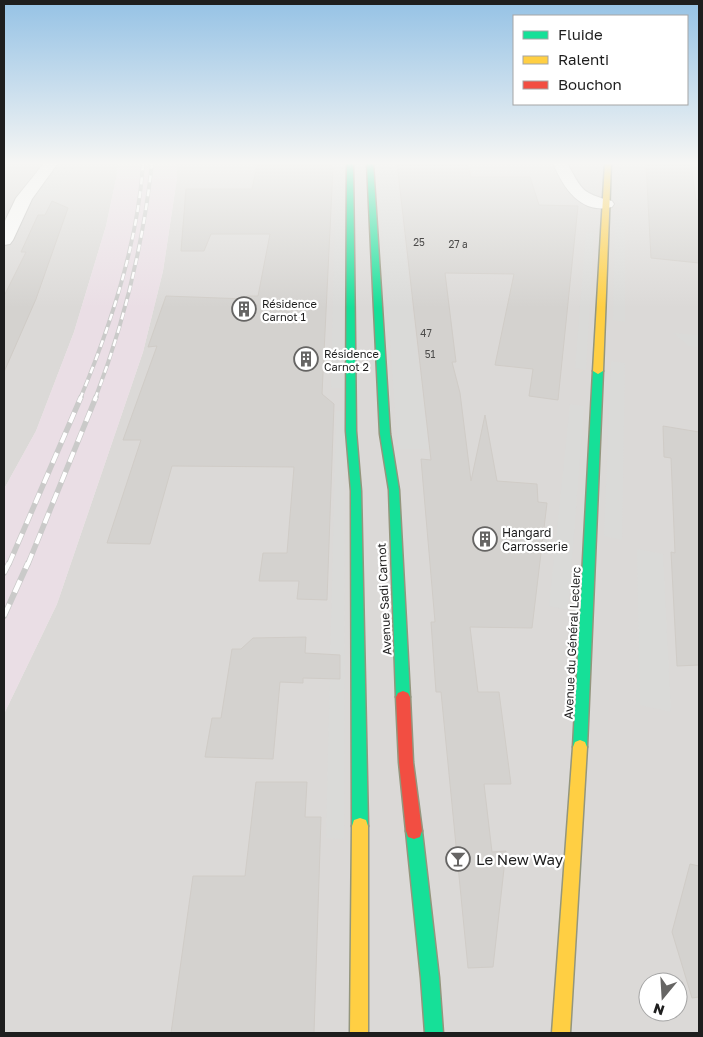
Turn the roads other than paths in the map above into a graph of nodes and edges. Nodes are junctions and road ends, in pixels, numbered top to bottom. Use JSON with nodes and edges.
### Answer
{"nodes":[{"id":1,"x":18,"y":211,"type":"edge"},
{"id":2,"x":350,"y":211,"type":"edge"},
{"id":3,"x":373,"y":211,"type":"edge"},
{"id":4,"x":606,"y":211,"type":"edge"},
{"id":5,"x":4,"y":240,"type":"edge"},
{"id":6,"x":359,"y":1033,"type":"edge"},
{"id":7,"x":434,"y":1033,"type":"edge"},
{"id":8,"x":561,"y":1033,"type":"edge"}],
"edges":[{"from":1,"to":5,"type":"street"},
{"from":2,"to":6,"type":"main road","name":"Avenue Sadi Carnot"},
{"from":3,"to":7,"type":"main road","name":"Avenue Sadi Carnot"},
{"from":4,"to":8,"type":"main road","name":"Avenue du Général Leclerc"}]}
